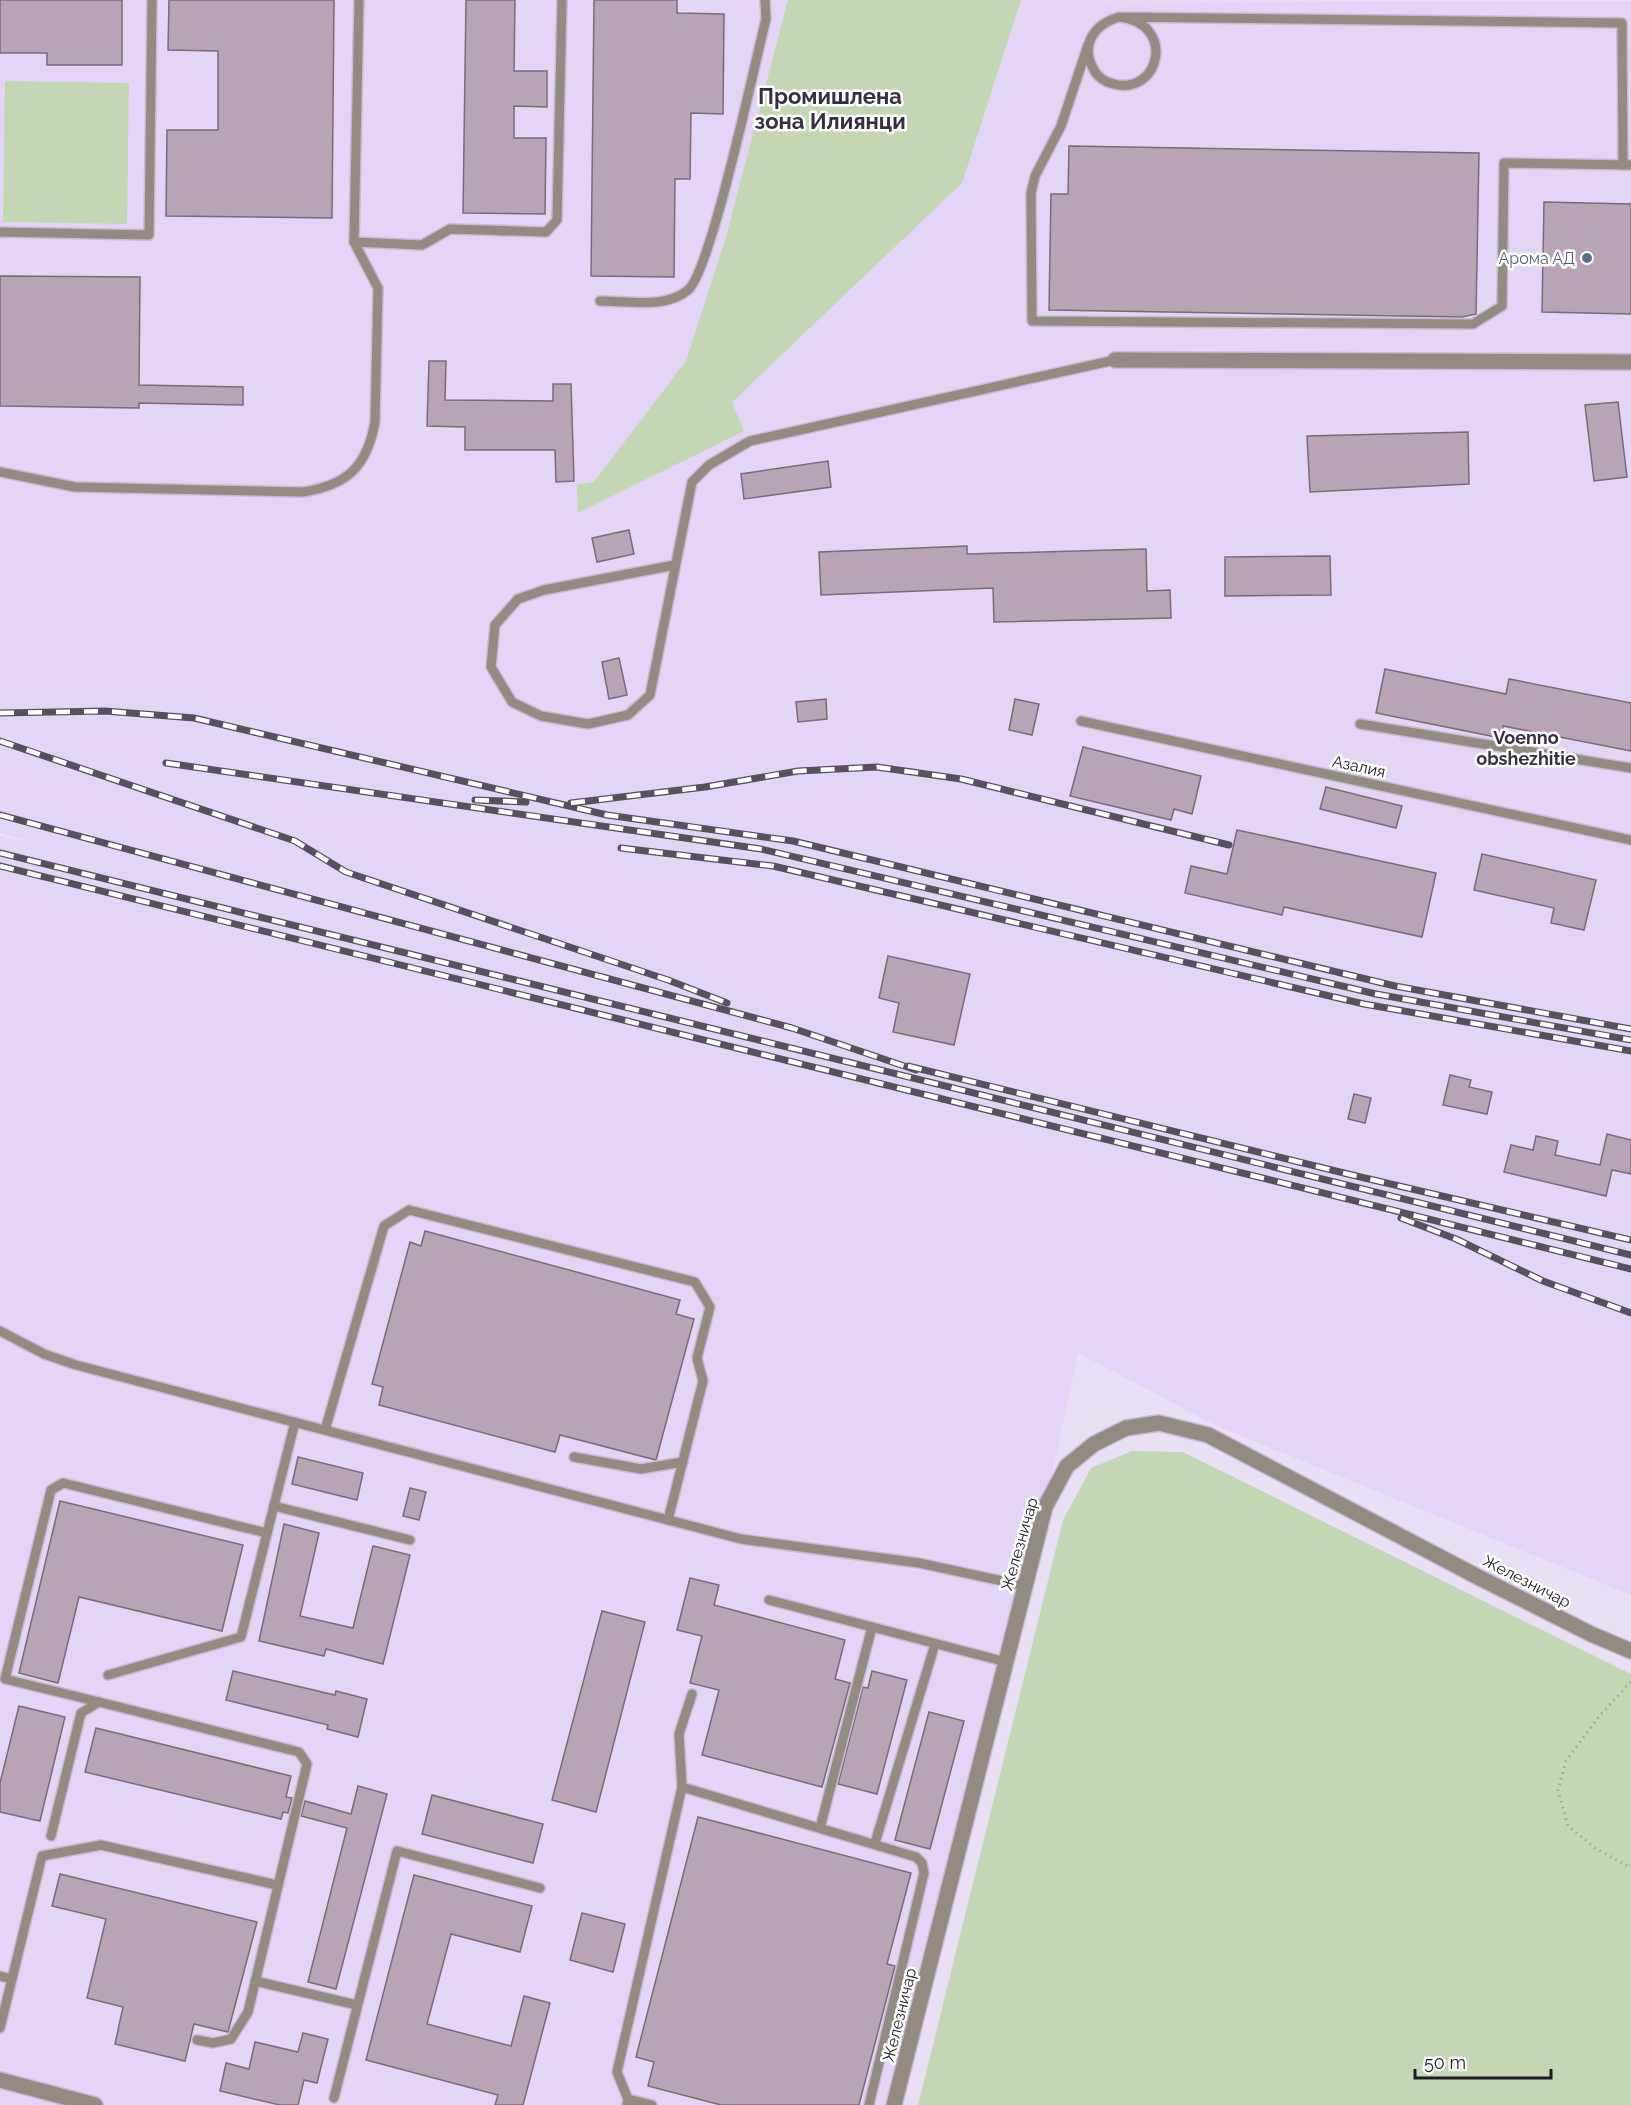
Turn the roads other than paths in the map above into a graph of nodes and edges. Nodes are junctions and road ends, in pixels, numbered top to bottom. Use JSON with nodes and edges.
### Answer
{"nodes":[{"id":1,"x":152,"y":0,"type":"edge"},
{"id":2,"x":359,"y":0,"type":"edge"},
{"id":3,"x":562,"y":0,"type":"edge"},
{"id":4,"x":765,"y":0,"type":"edge"},
{"id":5,"x":1119,"y":17,"type":"junction"},
{"id":6,"x":1088,"y":45,"type":"junction"},
{"id":7,"x":1627,"y":165,"type":"edge"},
{"id":8,"x":0,"y":232,"type":"edge"},
{"id":9,"x":354,"y":242,"type":"junction"},
{"id":10,"x":600,"y":301,"type":"dead end"},
{"id":11,"x":1115,"y":360,"type":"joint"},
{"id":12,"x":1631,"y":362,"type":"edge"},
{"id":13,"x":0,"y":472,"type":"edge"},
{"id":14,"x":675,"y":565,"type":"junction"},
{"id":15,"x":1082,"y":721,"type":"dead end"},
{"id":16,"x":1360,"y":724,"type":"dead end"},
{"id":17,"x":1631,"y":768,"type":"edge"},
{"id":18,"x":1631,"y":840,"type":"edge"},
{"id":19,"x":0,"y":1331,"type":"edge"},
{"id":20,"x":295,"y":1422,"type":"junction"},
{"id":21,"x":325,"y":1430,"type":"junction"},
{"id":22,"x":574,"y":1457,"type":"dead end"},
{"id":23,"x":683,"y":1462,"type":"junction"},
{"id":24,"x":274,"y":1506,"type":"junction"},
{"id":25,"x":668,"y":1520,"type":"junction"},
{"id":26,"x":267,"y":1533,"type":"junction"},
{"id":27,"x":410,"y":1540,"type":"dead end"},
{"id":28,"x":1026,"y":1586,"type":"junction"},
{"id":29,"x":769,"y":1600,"type":"dead end"},
{"id":30,"x":872,"y":1627,"type":"junction"},
{"id":31,"x":934,"y":1644,"type":"junction"},
{"id":32,"x":1631,"y":1651,"type":"edge"},
{"id":33,"x":1006,"y":1662,"type":"junction"},
{"id":34,"x":108,"y":1675,"type":"dead end"},
{"id":35,"x":692,"y":1694,"type":"dead end"},
{"id":36,"x":99,"y":1702,"type":"junction"},
{"id":37,"x":682,"y":1786,"type":"junction"},
{"id":38,"x":820,"y":1828,"type":"junction"},
{"id":39,"x":51,"y":1836,"type":"dead end"},
{"id":40,"x":875,"y":1843,"type":"junction"},
{"id":41,"x":277,"y":1885,"type":"junction"},
{"id":42,"x":540,"y":1888,"type":"dead end"},
{"id":43,"x":0,"y":1976,"type":"edge"},
{"id":44,"x":12,"y":1979,"type":"junction"},
{"id":45,"x":255,"y":1981,"type":"junction"},
{"id":46,"x":357,"y":2005,"type":"junction"},
{"id":47,"x":0,"y":2028,"type":"edge"},
{"id":48,"x":197,"y":2040,"type":"dead end"},
{"id":49,"x":0,"y":2080,"type":"edge"},
{"id":50,"x":334,"y":2098,"type":"dead end"},
{"id":51,"x":627,"y":2102,"type":"edge"},
{"id":52,"x":95,"y":2105,"type":"edge"},
{"id":53,"x":652,"y":2105,"type":"edge"},
{"id":54,"x":869,"y":2105,"type":"edge"},
{"id":55,"x":894,"y":2105,"type":"edge"}],
"edges":[{"from":1,"to":8,"type":"lane"},
{"from":2,"to":9,"type":"lane"},
{"from":3,"to":9,"type":"lane"},
{"from":4,"to":10,"type":"lane"},
{"from":5,"to":6,"type":"lane"},
{"from":5,"to":6,"type":"lane"},
{"from":5,"to":7,"type":"lane"},
{"from":6,"to":7,"type":"lane"},
{"from":9,"to":13,"type":"lane"},
{"from":11,"to":12,"type":"street"},
{"from":11,"to":14,"type":"lane"},
{"from":14,"to":14,"type":"lane"},
{"from":15,"to":18,"type":"lane","name":"Азалия"},
{"from":16,"to":17,"type":"lane"},
{"from":19,"to":20,"type":"lane"},
{"from":20,"to":21,"type":"lane"},
{"from":20,"to":24,"type":"lane"},
{"from":21,"to":23,"type":"lane"},
{"from":21,"to":25,"type":"lane"},
{"from":22,"to":23,"type":"lane"},
{"from":23,"to":25,"type":"lane"},
{"from":24,"to":26,"type":"lane"},
{"from":24,"to":27,"type":"lane"},
{"from":25,"to":28,"type":"lane"},
{"from":26,"to":34,"type":"lane"},
{"from":26,"to":36,"type":"lane"},
{"from":28,"to":32,"type":"street","name":"Железничар"},
{"from":28,"to":33,"type":"street","name":"Железничар"},
{"from":29,"to":30,"type":"lane"},
{"from":30,"to":31,"type":"lane"},
{"from":30,"to":38,"type":"lane"},
{"from":31,"to":33,"type":"lane"},
{"from":31,"to":40,"type":"lane"},
{"from":33,"to":55,"type":"street","name":"Железничар"},
{"from":35,"to":37,"type":"lane"},
{"from":36,"to":39,"type":"lane"},
{"from":36,"to":41,"type":"lane"},
{"from":37,"to":38,"type":"lane"},
{"from":37,"to":51,"type":"lane"},
{"from":38,"to":40,"type":"lane"},
{"from":40,"to":54,"type":"lane"},
{"from":41,"to":44,"type":"lane"},
{"from":41,"to":45,"type":"lane"},
{"from":42,"to":46,"type":"lane"},
{"from":43,"to":44,"type":"lane"},
{"from":44,"to":47,"type":"lane"},
{"from":45,"to":46,"type":"lane"},
{"from":45,"to":48,"type":"lane"},
{"from":46,"to":50,"type":"lane"},
{"from":49,"to":52,"type":"street"},
{"from":51,"to":53,"type":"lane"}]}
